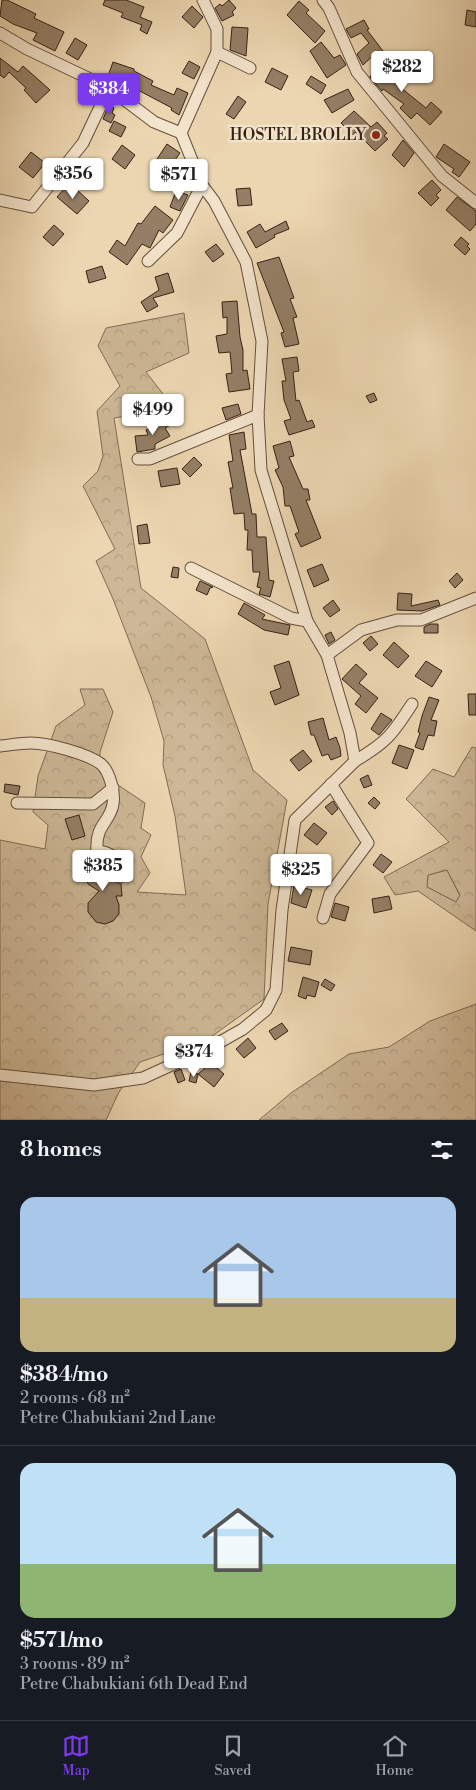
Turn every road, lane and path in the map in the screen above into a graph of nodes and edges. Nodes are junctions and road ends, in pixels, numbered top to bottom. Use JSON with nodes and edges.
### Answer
{"nodes":[{"id":1,"x":204,"y":0,"type":"edge"},
{"id":2,"x":323,"y":0,"type":"edge"},
{"id":3,"x":0,"y":33,"type":"edge"},
{"id":4,"x":216,"y":52,"type":"junction"},
{"id":5,"x":250,"y":68,"type":"dead end"},
{"id":6,"x":109,"y":88,"type":"junction"},
{"id":7,"x":181,"y":133,"type":"junction"},
{"id":8,"x":202,"y":185,"type":"junction"},
{"id":9,"x":0,"y":200,"type":"edge"},
{"id":10,"x":476,"y":202,"type":"edge"},
{"id":11,"x":148,"y":261,"type":"dead end"},
{"id":12,"x":258,"y":415,"type":"junction"},
{"id":13,"x":138,"y":460,"type":"dead end"},
{"id":14,"x":191,"y":568,"type":"dead end"},
{"id":15,"x":476,"y":598,"type":"edge"},
{"id":16,"x":307,"y":621,"type":"junction"},
{"id":17,"x":327,"y":655,"type":"junction"},
{"id":18,"x":412,"y":704,"type":"dead end"},
{"id":19,"x":0,"y":746,"type":"edge"},
{"id":20,"x":355,"y":761,"type":"junction"},
{"id":21,"x":331,"y":784,"type":"junction"},
{"id":22,"x":113,"y":788,"type":"junction"},
{"id":23,"x":17,"y":803,"type":"dead end"},
{"id":24,"x":120,"y":878,"type":"dead end"},
{"id":25,"x":323,"y":918,"type":"dead end"},
{"id":26,"x":0,"y":1075,"type":"edge"}],
"edges":[{"from":1,"to":4,"type":"street"},
{"from":2,"to":10,"type":"street"},
{"from":3,"to":6,"type":"street"},
{"from":4,"to":5,"type":"street"},
{"from":4,"to":7,"type":"street"},
{"from":6,"to":7,"type":"street"},
{"from":6,"to":9,"type":"street"},
{"from":7,"to":8,"type":"street"},
{"from":8,"to":11,"type":"street"},
{"from":8,"to":12,"type":"street"},
{"from":12,"to":13,"type":"street"},
{"from":12,"to":16,"type":"street"},
{"from":14,"to":16,"type":"street"},
{"from":15,"to":17,"type":"street"},
{"from":16,"to":17,"type":"street"},
{"from":17,"to":20,"type":"street"},
{"from":18,"to":20,"type":"street"},
{"from":19,"to":22,"type":"street"},
{"from":20,"to":21,"type":"street"},
{"from":21,"to":25,"type":"street"},
{"from":21,"to":26,"type":"street"},
{"from":22,"to":23,"type":"street"},
{"from":22,"to":24,"type":"street"}]}
